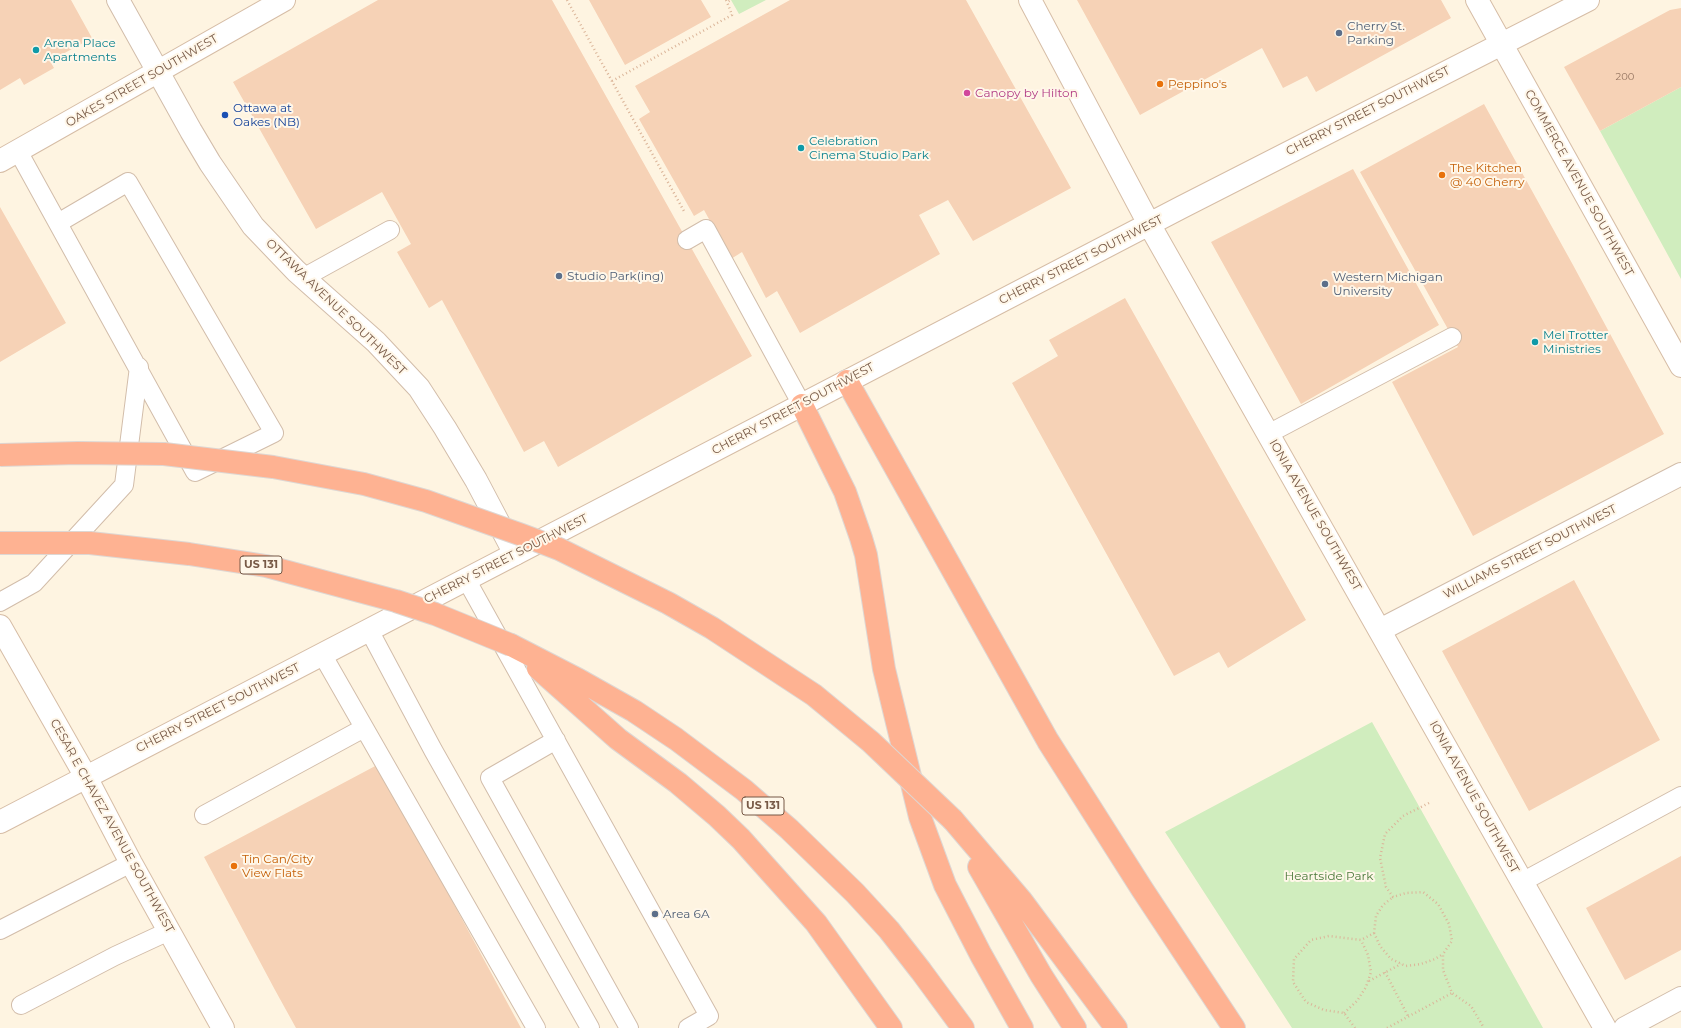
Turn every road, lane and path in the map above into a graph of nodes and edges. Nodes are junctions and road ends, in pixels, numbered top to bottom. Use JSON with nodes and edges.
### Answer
{"nodes":[{"id":1,"x":118,"y":0,"type":"edge"},
{"id":2,"x":284,"y":0,"type":"edge"},
{"id":3,"x":567,"y":0,"type":"edge"},
{"id":4,"x":731,"y":0,"type":"edge"},
{"id":5,"x":1030,"y":0,"type":"edge"},
{"id":6,"x":1477,"y":0,"type":"edge"},
{"id":7,"x":1588,"y":0,"type":"edge"},
{"id":8,"x":727,"y":1,"type":"edge"},
{"id":9,"x":1502,"y":43,"type":"junction"},
{"id":10,"x":158,"y":71,"type":"junction"},
{"id":11,"x":612,"y":81,"type":"junction"},
{"id":12,"x":9,"y":156,"type":"edge"},
{"id":13,"x":58,"y":223,"type":"junction"},
{"id":14,"x":1149,"y":224,"type":"junction"},
{"id":15,"x":390,"y":230,"type":"dead end"},
{"id":16,"x":692,"y":237,"type":"joint"},
{"id":17,"x":303,"y":278,"type":"junction"},
{"id":18,"x":1452,"y":337,"type":"dead end"},
{"id":19,"x":1678,"y":355,"type":"edge"},
{"id":20,"x":139,"y":367,"type":"junction"},
{"id":21,"x":847,"y":381,"type":"junction"},
{"id":22,"x":802,"y":405,"type":"junction"},
{"id":23,"x":1268,"y":434,"type":"junction"},
{"id":24,"x":0,"y":455,"type":"edge"},
{"id":25,"x":1681,"y":474,"type":"edge"},
{"id":26,"x":0,"y":543,"type":"edge"},
{"id":27,"x":515,"y":554,"type":"junction"},
{"id":28,"x":466,"y":579,"type":"junction"},
{"id":29,"x":0,"y":602,"type":"edge"},
{"id":30,"x":0,"y":626,"type":"edge"},
{"id":31,"x":369,"y":630,"type":"junction"},
{"id":32,"x":1380,"y":630,"type":"junction"},
{"id":33,"x":511,"y":645,"type":"junction"},
{"id":34,"x":322,"y":654,"type":"junction"},
{"id":35,"x":364,"y":728,"type":"junction"},
{"id":36,"x":556,"y":740,"type":"junction"},
{"id":37,"x":86,"y":777,"type":"junction"},
{"id":38,"x":1681,"y":796,"type":"edge"},
{"id":39,"x":1429,"y":803,"type":"dead end"},
{"id":40,"x":204,"y":815,"type":"dead end"},
{"id":41,"x":952,"y":820,"type":"junction"},
{"id":42,"x":0,"y":822,"type":"edge"},
{"id":43,"x":131,"y":864,"type":"junction"},
{"id":44,"x":1522,"y":882,"type":"junction"},
{"id":45,"x":1393,"y":897,"type":"junction"},
{"id":46,"x":0,"y":930,"type":"edge"},
{"id":47,"x":169,"y":931,"type":"junction"},
{"id":48,"x":1374,"y":933,"type":"junction"},
{"id":49,"x":1361,"y":940,"type":"junction"},
{"id":50,"x":1444,"y":954,"type":"junction"},
{"id":51,"x":1401,"y":964,"type":"junction"},
{"id":52,"x":1385,"y":972,"type":"junction"},
{"id":53,"x":1368,"y":981,"type":"junction"},
{"id":54,"x":1452,"y":993,"type":"junction"},
{"id":55,"x":1681,"y":998,"type":"edge"},
{"id":56,"x":21,"y":1005,"type":"dead end"},
{"id":57,"x":1344,"y":1013,"type":"junction"},
{"id":58,"x":1408,"y":1016,"type":"junction"},
{"id":59,"x":223,"y":1028,"type":"edge"},
{"id":60,"x":536,"y":1028,"type":"edge"},
{"id":61,"x":590,"y":1028,"type":"edge"},
{"id":62,"x":629,"y":1028,"type":"edge"},
{"id":63,"x":688,"y":1028,"type":"edge"},
{"id":64,"x":891,"y":1028,"type":"edge"},
{"id":65,"x":963,"y":1028,"type":"edge"},
{"id":66,"x":1022,"y":1028,"type":"edge"},
{"id":67,"x":1075,"y":1028,"type":"edge"},
{"id":68,"x":1116,"y":1028,"type":"edge"},
{"id":69,"x":1234,"y":1028,"type":"edge"},
{"id":70,"x":1355,"y":1028,"type":"edge"},
{"id":71,"x":1387,"y":1028,"type":"edge"},
{"id":72,"x":1484,"y":1028,"type":"edge"},
{"id":73,"x":1605,"y":1028,"type":"edge"},
{"id":74,"x":1625,"y":1028,"type":"edge"}],
"edges":[{"from":1,"to":10,"type":"street","name":"OTTAWA AVENUE SOUTHWEST"},
{"from":2,"to":10,"type":"street","name":"OAKES STREET SOUTHWEST"},
{"from":3,"to":11,"type":"path"},
{"from":4,"to":8,"type":"path"},
{"from":5,"to":14,"type":"street","name":"IONIA AVENUE SOUTHWEST"},
{"from":6,"to":9,"type":"street","name":"COMMERCE AVENUE SOUTHWEST"},
{"from":7,"to":9,"type":"street","name":"CHERRY STREET SOUTHWEST"},
{"from":8,"to":11,"type":"path"},
{"from":9,"to":14,"type":"street","name":"CHERRY STREET SOUTHWEST"},
{"from":9,"to":19,"type":"street","name":"COMMERCE AVENUE SOUTHWEST"},
{"from":10,"to":12,"type":"street","name":"OAKES STREET SOUTHWEST"},
{"from":10,"to":17,"type":"street","name":"OTTAWA AVENUE SOUTHWEST"},
{"from":11,"to":16,"type":"path"},
{"from":12,"to":13,"type":"lane"},
{"from":13,"to":20,"type":"lane"},
{"from":13,"to":20,"type":"lane"},
{"from":14,"to":21,"type":"street","name":"CHERRY STREET SOUTHWEST"},
{"from":14,"to":23,"type":"street","name":"IONIA AVENUE SOUTHWEST"},
{"from":15,"to":17,"type":"lane"},
{"from":16,"to":22,"type":"lane"},
{"from":17,"to":27,"type":"street","name":"OTTAWA AVENUE SOUTHWEST"},
{"from":18,"to":23,"type":"lane"},
{"from":20,"to":29,"type":"lane"},
{"from":21,"to":22,"type":"street","name":"CHERRY STREET SOUTHWEST"},
{"from":21,"to":69,"type":"highway"},
{"from":22,"to":27,"type":"street","name":"CHERRY STREET SOUTHWEST"},
{"from":22,"to":66,"type":"highway"},
{"from":23,"to":32,"type":"street","name":"IONIA AVENUE SOUTHWEST"},
{"from":24,"to":41,"type":"highway","bridge":true},
{"from":25,"to":32,"type":"street","name":"WILLIAMS STREET SOUTHWEST"},
{"from":26,"to":33,"type":"highway","number":"US 131","bridge":true},
{"from":27,"to":28,"type":"street","name":"CHERRY STREET SOUTHWEST"},
{"from":28,"to":31,"type":"street","name":"CHERRY STREET SOUTHWEST"},
{"from":28,"to":36,"type":"lane"},
{"from":30,"to":37,"type":"street","name":"CESAR E CHAVEZ AVENUE SOUTHWEST"},
{"from":31,"to":34,"type":"street","name":"CHERRY STREET SOUTHWEST"},
{"from":31,"to":61,"type":"lane"},
{"from":32,"to":44,"type":"street","name":"IONIA AVENUE SOUTHWEST"},
{"from":33,"to":64,"type":"highway"},
{"from":33,"to":65,"type":"highway","number":"US 131"},
{"from":34,"to":35,"type":"lane"},
{"from":34,"to":37,"type":"street","name":"CHERRY STREET SOUTHWEST"},
{"from":35,"to":40,"type":"lane"},
{"from":35,"to":60,"type":"lane"},
{"from":36,"to":62,"type":"lane"},
{"from":36,"to":63,"type":"lane"},
{"from":37,"to":42,"type":"street","name":"CHERRY STREET SOUTHWEST"},
{"from":37,"to":43,"type":"street","name":"CESAR E CHAVEZ AVENUE SOUTHWEST"},
{"from":38,"to":44,"type":"lane"},
{"from":39,"to":45,"type":"path"},
{"from":41,"to":67,"type":"highway"},
{"from":41,"to":68,"type":"highway"},
{"from":43,"to":46,"type":"lane"},
{"from":43,"to":47,"type":"street","name":"CESAR E CHAVEZ AVENUE SOUTHWEST"},
{"from":44,"to":73,"type":"street","name":"IONIA AVENUE SOUTHWEST"},
{"from":45,"to":48,"type":"path"},
{"from":45,"to":50,"type":"path"},
{"from":47,"to":56,"type":"lane"},
{"from":47,"to":59,"type":"street","name":"CESAR E CHAVEZ AVENUE SOUTHWEST"},
{"from":48,"to":49,"type":"path"},
{"from":48,"to":51,"type":"path"},
{"from":49,"to":53,"type":"path"},
{"from":49,"to":57,"type":"path"},
{"from":50,"to":51,"type":"path"},
{"from":50,"to":54,"type":"path"},
{"from":51,"to":52,"type":"path"},
{"from":52,"to":53,"type":"path"},
{"from":52,"to":58,"type":"path"},
{"from":53,"to":57,"type":"path"},
{"from":54,"to":58,"type":"path"},
{"from":54,"to":72,"type":"path"},
{"from":55,"to":74,"type":"street"},
{"from":57,"to":70,"type":"path"},
{"from":58,"to":71,"type":"path"}]}
